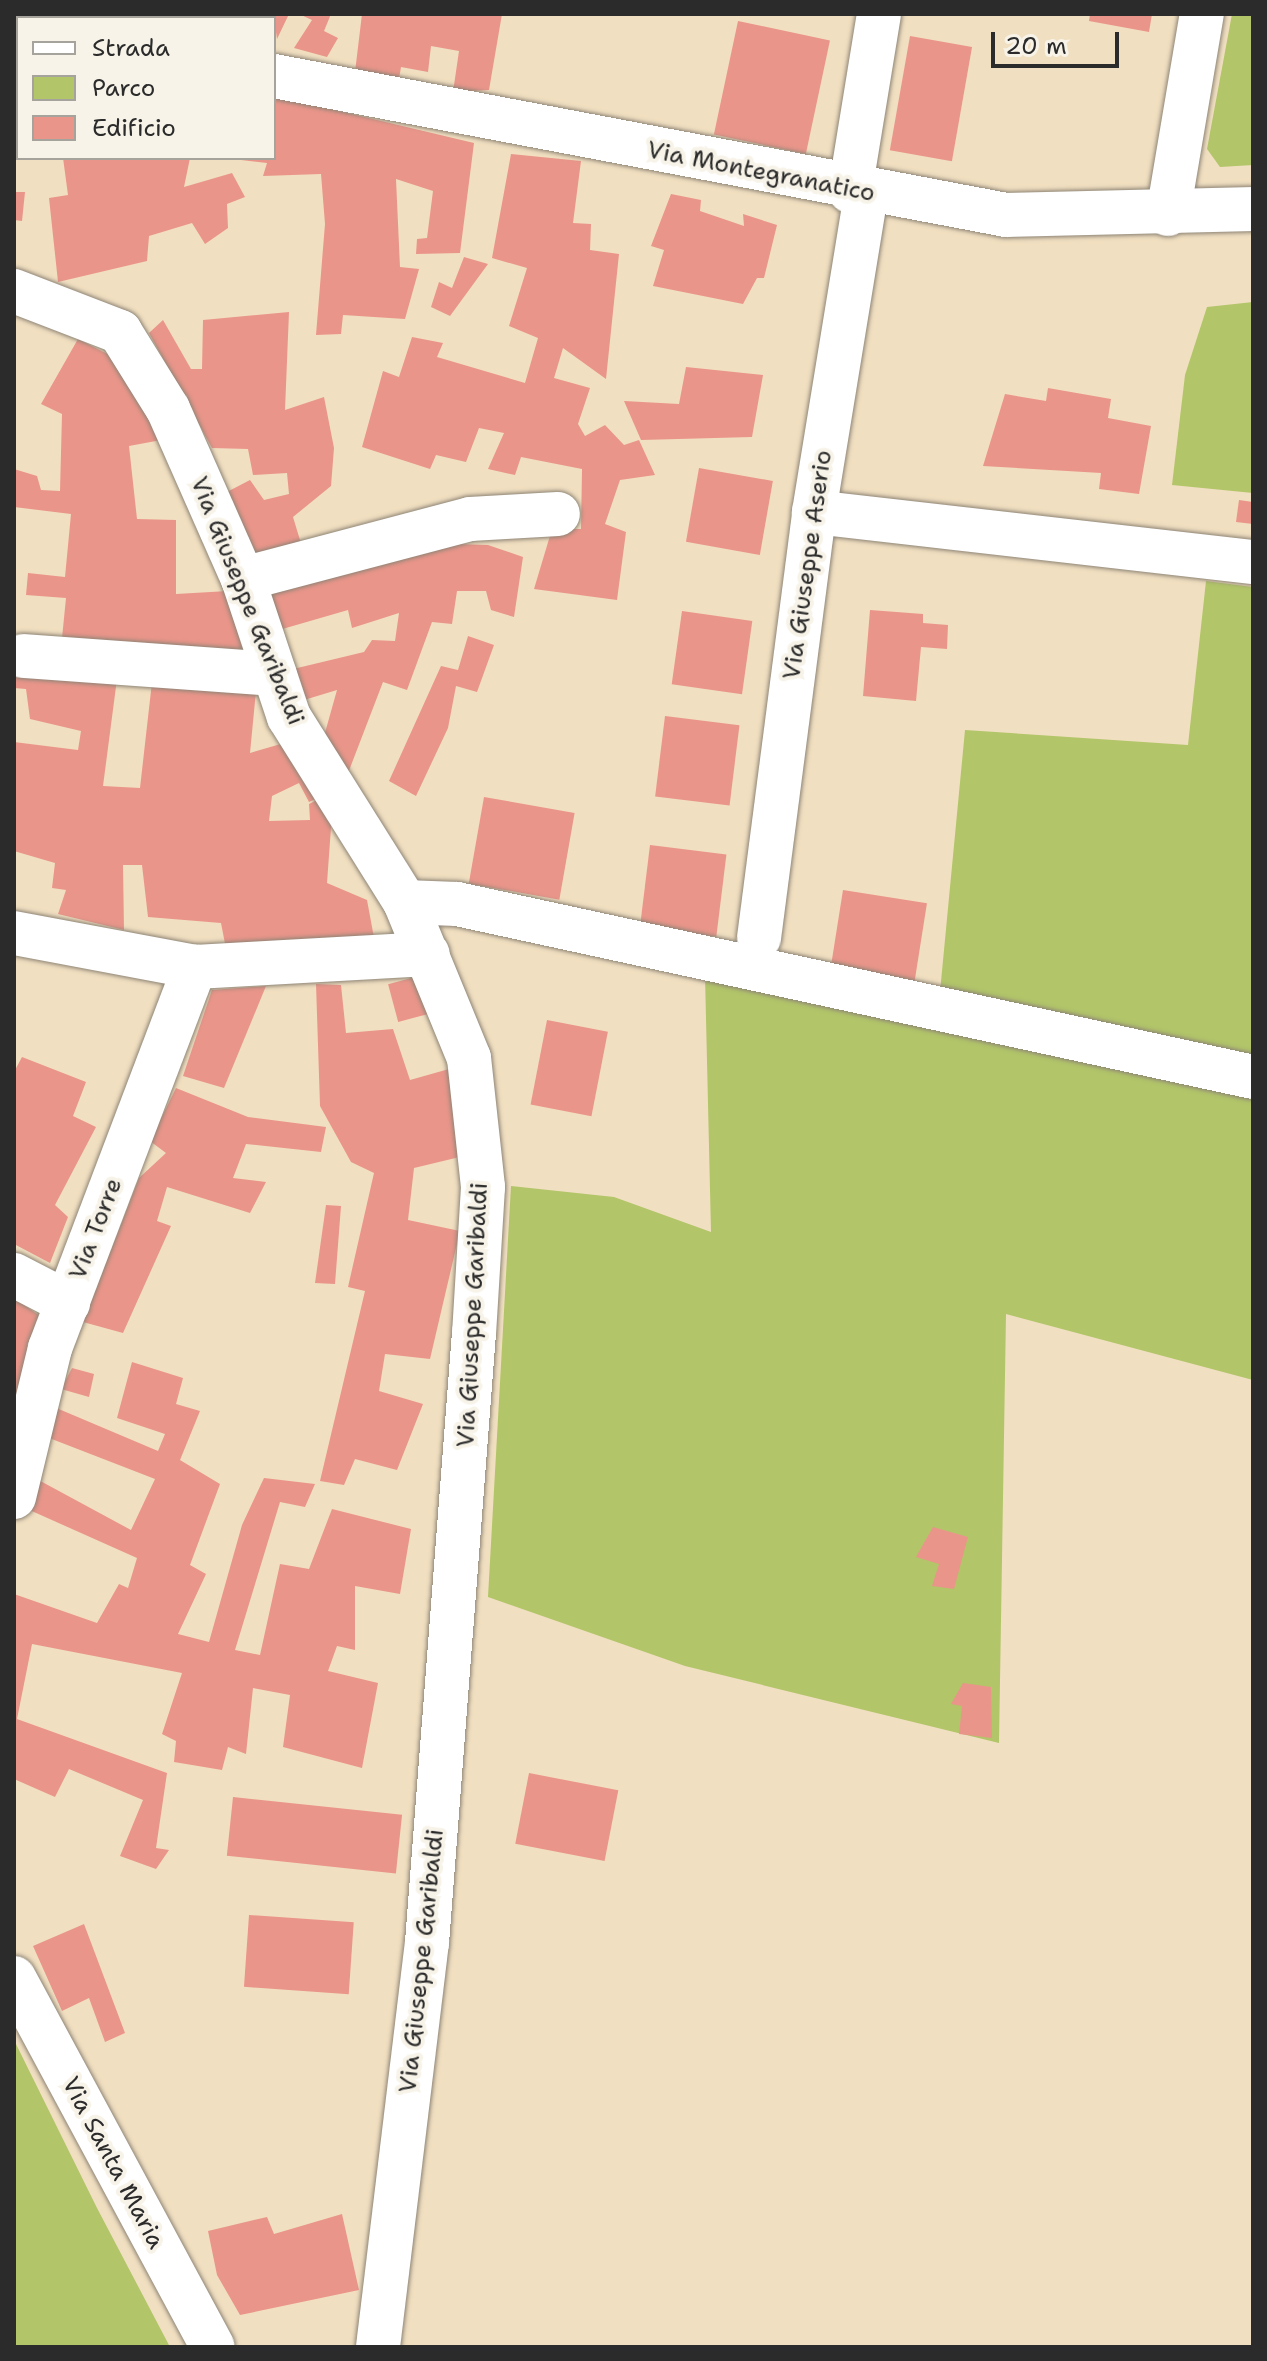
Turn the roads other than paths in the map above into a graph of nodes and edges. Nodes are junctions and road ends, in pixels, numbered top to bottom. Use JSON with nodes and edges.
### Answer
{"nodes":[{"id":1,"x":879,"y":14,"type":"edge"},
{"id":2,"x":1202,"y":14,"type":"edge"},
{"id":3,"x":276,"y":76,"type":"edge"},
{"id":4,"x":858,"y":192,"type":"junction"},
{"id":5,"x":1253,"y":209,"type":"edge"},
{"id":6,"x":1168,"y":214,"type":"junction"},
{"id":7,"x":14,"y":291,"type":"edge"},
{"id":8,"x":814,"y":512,"type":"junction"},
{"id":9,"x":558,"y":514,"type":"dead end"},
{"id":10,"x":1253,"y":562,"type":"edge"},
{"id":11,"x":243,"y":579,"type":"junction"},
{"id":12,"x":23,"y":656,"type":"dead end"},
{"id":13,"x":274,"y":674,"type":"junction"},
{"id":14,"x":405,"y":902,"type":"junction"},
{"id":15,"x":14,"y":933,"type":"edge"},
{"id":16,"x":759,"y":938,"type":"dead end"},
{"id":17,"x":428,"y":954,"type":"junction"},
{"id":18,"x":195,"y":967,"type":"junction"},
{"id":19,"x":1253,"y":1077,"type":"edge"},
{"id":20,"x":14,"y":1275,"type":"edge"},
{"id":21,"x":68,"y":1303,"type":"junction"},
{"id":22,"x":14,"y":1497,"type":"edge"},
{"id":23,"x":14,"y":1978,"type":"edge"},
{"id":24,"x":213,"y":2347,"type":"edge"},
{"id":25,"x":378,"y":2347,"type":"edge"}],
"edges":[{"from":1,"to":4,"type":"street","name":"Via Giuseppe Aserio"},
{"from":2,"to":6,"type":"street"},
{"from":3,"to":4,"type":"street","name":"Via Montegranatico"},
{"from":4,"to":6,"type":"street","name":"Via Montegranatico"},
{"from":4,"to":8,"type":"street","name":"Via Giuseppe Aserio"},
{"from":5,"to":6,"type":"street","name":"Via Montegranatico"},
{"from":7,"to":11,"type":"street","name":"Via Giuseppe Garibaldi"},
{"from":8,"to":10,"type":"street"},
{"from":8,"to":16,"type":"street","name":"Via Giuseppe Aserio"},
{"from":9,"to":11,"type":"street"},
{"from":11,"to":13,"type":"street","name":"Via Giuseppe Garibaldi"},
{"from":12,"to":13,"type":"street"},
{"from":13,"to":14,"type":"street","name":"Via Giuseppe Garibaldi"},
{"from":14,"to":17,"type":"street","name":"Via Giuseppe Garibaldi"},
{"from":14,"to":19,"type":"street"},
{"from":15,"to":18,"type":"street"},
{"from":17,"to":18,"type":"street"},
{"from":17,"to":25,"type":"street","name":"Via Giuseppe Garibaldi"},
{"from":18,"to":21,"type":"street","name":"Via Torre"},
{"from":20,"to":21,"type":"street"},
{"from":21,"to":22,"type":"street","name":"Via Torre"},
{"from":23,"to":24,"type":"street","name":"Via Santa Maria"}]}
